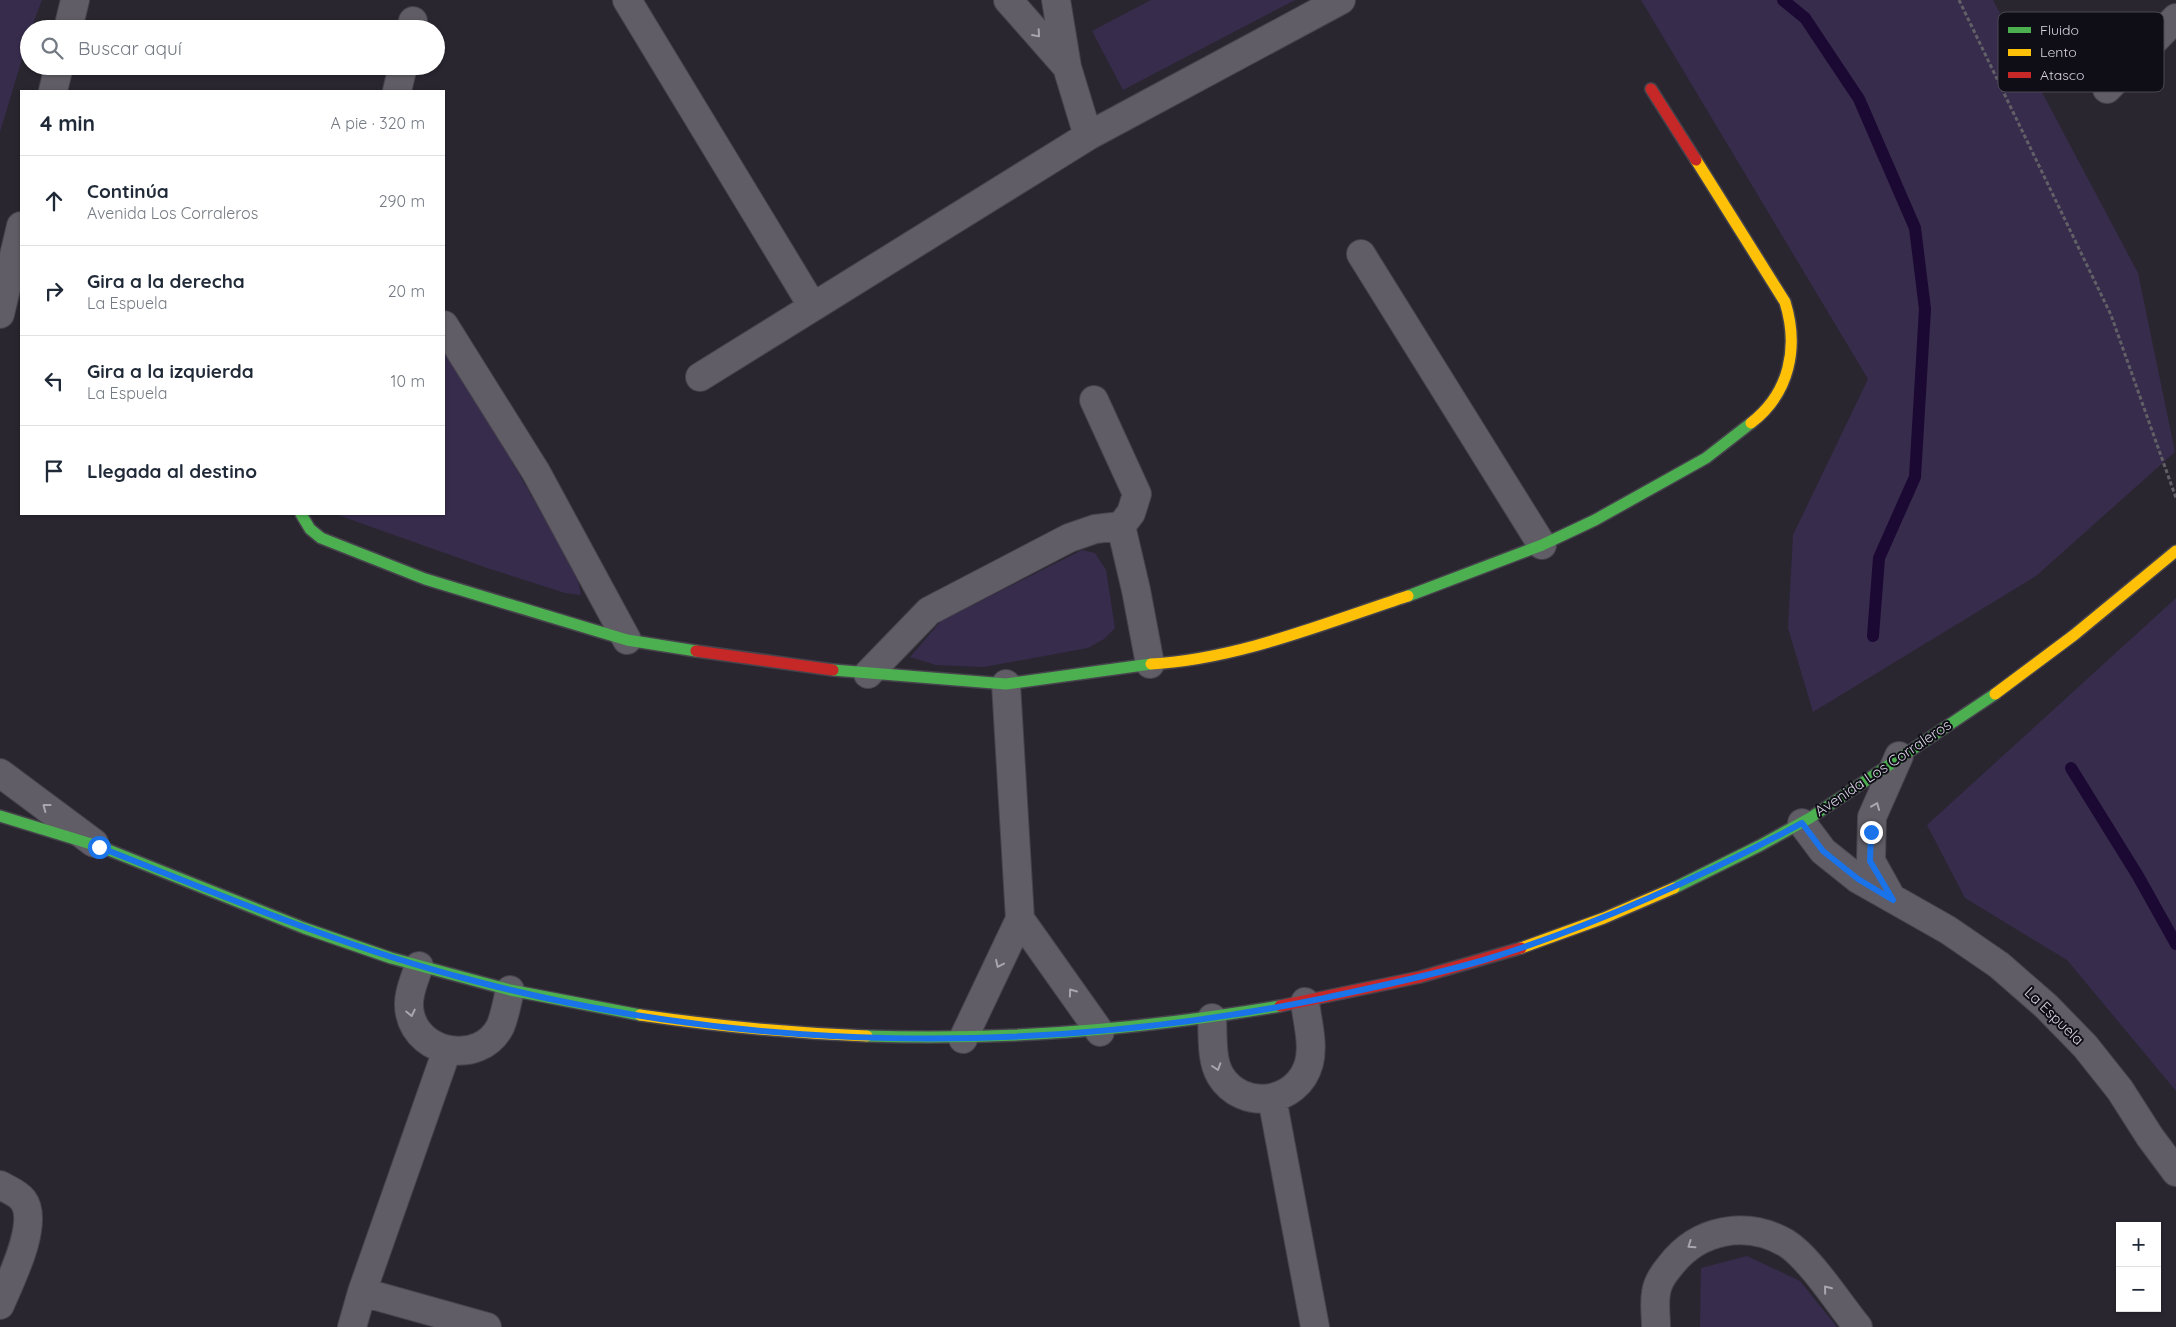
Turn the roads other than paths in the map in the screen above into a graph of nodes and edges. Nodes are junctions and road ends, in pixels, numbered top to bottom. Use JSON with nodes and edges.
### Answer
{"nodes":[{"id":1,"x":75,"y":0,"type":"edge"},
{"id":2,"x":627,"y":0,"type":"edge"},
{"id":3,"x":1008,"y":0,"type":"edge"},
{"id":4,"x":1056,"y":0,"type":"edge"},
{"id":5,"x":1341,"y":0,"type":"edge"},
{"id":6,"x":2176,"y":18,"type":"edge"},
{"id":7,"x":70,"y":20,"type":"edge"},
{"id":8,"x":2164,"y":30,"type":"edge"},
{"id":9,"x":1067,"y":67,"type":"junction"},
{"id":10,"x":57,"y":75,"type":"edge"},
{"id":11,"x":401,"y":75,"type":"edge"},
{"id":12,"x":1650,"y":89,"type":"dead end"},
{"id":13,"x":53,"y":90,"type":"edge"},
{"id":14,"x":397,"y":90,"type":"edge"},
{"id":15,"x":1088,"y":136,"type":"junction"},
{"id":16,"x":20,"y":230,"type":"edge"},
{"id":17,"x":1361,"y":254,"type":"dead end"},
{"id":18,"x":813,"y":307,"type":"junction"},
{"id":19,"x":0,"y":314,"type":"edge"},
{"id":20,"x":445,"y":327,"type":"edge"},
{"id":21,"x":700,"y":377,"type":"dead end"},
{"id":22,"x":1094,"y":400,"type":"dead end"},
{"id":23,"x":302,"y":515,"type":"edge"},
{"id":24,"x":1121,"y":526,"type":"junction"},
{"id":25,"x":1542,"y":545,"type":"junction"},
{"id":26,"x":2176,"y":551,"type":"edge"},
{"id":27,"x":627,"y":640,"type":"junction"},
{"id":28,"x":1150,"y":664,"type":"junction"},
{"id":29,"x":868,"y":674,"type":"junction"},
{"id":30,"x":1006,"y":684,"type":"junction"},
{"id":31,"x":1899,"y":756,"type":"junction"},
{"id":32,"x":0,"y":773,"type":"edge"},
{"id":33,"x":0,"y":816,"type":"edge"},
{"id":34,"x":1802,"y":823,"type":"junction"},
{"id":35,"x":99,"y":847,"type":"junction"},
{"id":36,"x":1893,"y":900,"type":"junction"},
{"id":37,"x":1020,"y":919,"type":"junction"},
{"id":38,"x":419,"y":966,"type":"junction"},
{"id":39,"x":510,"y":990,"type":"junction"},
{"id":40,"x":1305,"y":1002,"type":"junction"},
{"id":41,"x":1212,"y":1018,"type":"junction"},
{"id":42,"x":1100,"y":1032,"type":"junction"},
{"id":43,"x":963,"y":1039,"type":"junction"},
{"id":44,"x":447,"y":1050,"type":"junction"},
{"id":45,"x":1272,"y":1098,"type":"junction"},
{"id":46,"x":2176,"y":1172,"type":"edge"},
{"id":47,"x":0,"y":1186,"type":"edge"},
{"id":48,"x":362,"y":1292,"type":"junction"},
{"id":49,"x":0,"y":1305,"type":"edge"},
{"id":50,"x":352,"y":1327,"type":"edge"},
{"id":51,"x":487,"y":1327,"type":"edge"},
{"id":52,"x":1315,"y":1327,"type":"edge"},
{"id":53,"x":1656,"y":1327,"type":"edge"},
{"id":54,"x":1858,"y":1327,"type":"edge"}],
"edges":[{"from":1,"to":7,"type":"street"},
{"from":2,"to":18,"type":"street"},
{"from":3,"to":9,"type":"street","one_way":true},
{"from":4,"to":9,"type":"street"},
{"from":5,"to":15,"type":"street"},
{"from":6,"to":8,"type":"street"},
{"from":9,"to":15,"type":"street"},
{"from":10,"to":13,"type":"street"},
{"from":11,"to":14,"type":"street"},
{"from":12,"to":25,"type":"street"},
{"from":15,"to":18,"type":"street"},
{"from":16,"to":19,"type":"street"},
{"from":17,"to":25,"type":"street"},
{"from":18,"to":21,"type":"street"},
{"from":20,"to":27,"type":"street"},
{"from":22,"to":24,"type":"street"},
{"from":23,"to":27,"type":"street"},
{"from":24,"to":28,"type":"street"},
{"from":24,"to":29,"type":"street"},
{"from":25,"to":28,"type":"street"},
{"from":26,"to":31,"type":"street","name":"Avenida Los Corraleros"},
{"from":27,"to":29,"type":"street"},
{"from":28,"to":30,"type":"street"},
{"from":29,"to":30,"type":"street"},
{"from":30,"to":37,"type":"street"},
{"from":31,"to":34,"type":"street","name":"Avenida Los Corraleros"},
{"from":36,"to":31,"type":"street","one_way":true},
{"from":35,"to":32,"type":"street","name":"Avenida Los Corraleros","one_way":true},
{"from":33,"to":35,"type":"street","name":"Avenida Los Corraleros"},
{"from":34,"to":36,"type":"street","name":"La Espuela"},
{"from":34,"to":40,"type":"street","name":"Avenida Los Corraleros"},
{"from":35,"to":38,"type":"street","name":"Avenida Los Corraleros"},
{"from":36,"to":46,"type":"street","name":"La Espuela"},
{"from":42,"to":37,"type":"street","one_way":true},
{"from":37,"to":43,"type":"street","one_way":true},
{"from":38,"to":39,"type":"street","name":"Avenida Los Corraleros"},
{"from":38,"to":44,"type":"street","one_way":true},
{"from":39,"to":43,"type":"street","name":"Avenida Los Corraleros"},
{"from":39,"to":44,"type":"street"},
{"from":40,"to":41,"type":"street","name":"Avenida Los Corraleros"},
{"from":40,"to":45,"type":"street"},
{"from":41,"to":42,"type":"street","name":"Avenida Los Corraleros"},
{"from":41,"to":45,"type":"street","one_way":true},
{"from":42,"to":43,"type":"street","name":"Avenida Los Corraleros"},
{"from":44,"to":48,"type":"street"},
{"from":45,"to":52,"type":"street"},
{"from":47,"to":49,"type":"street"},
{"from":48,"to":50,"type":"street"},
{"from":48,"to":51,"type":"street"},
{"from":54,"to":53,"type":"street","one_way":true}]}
